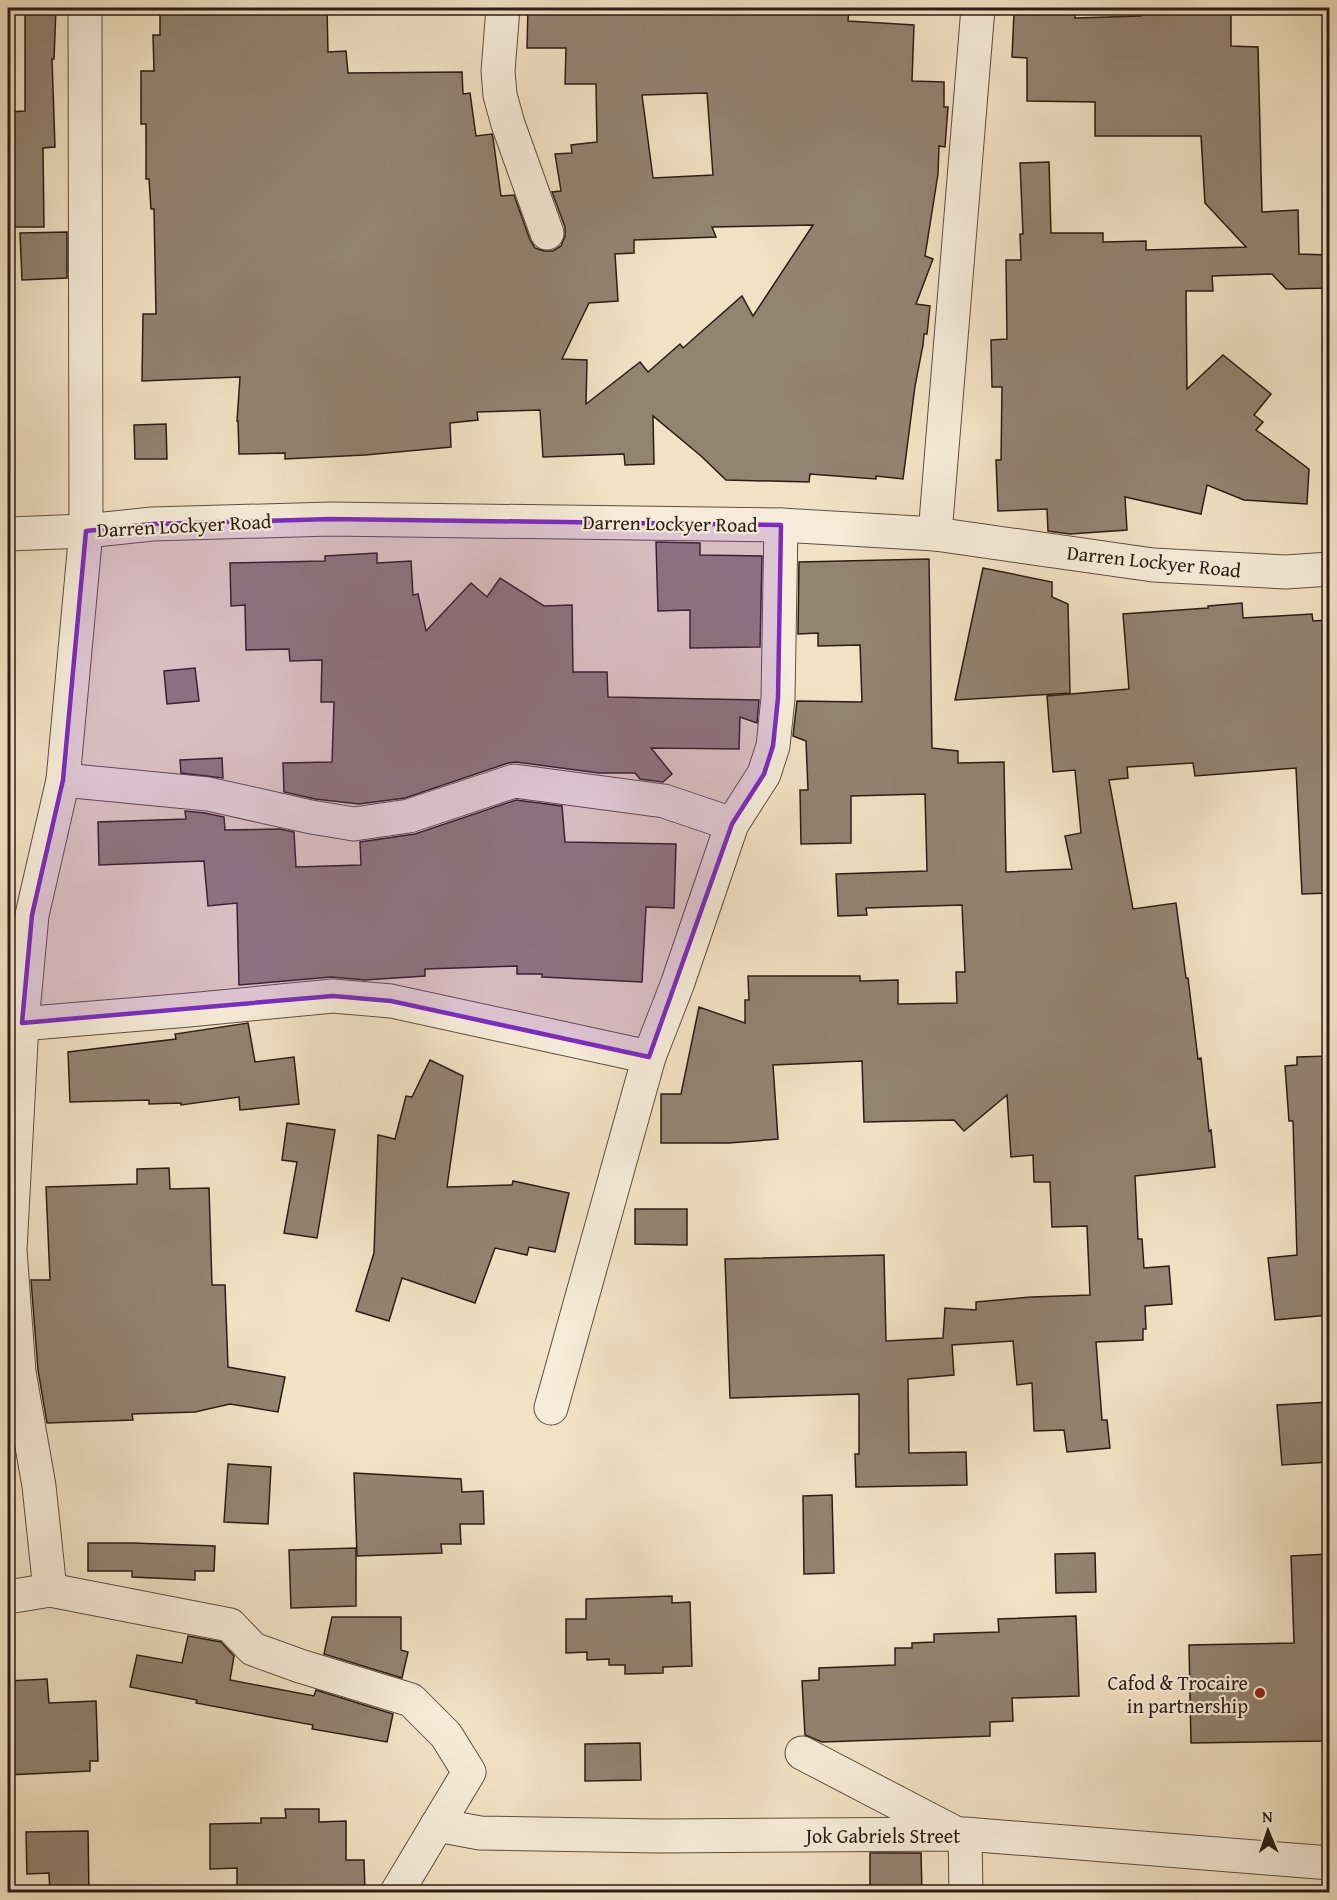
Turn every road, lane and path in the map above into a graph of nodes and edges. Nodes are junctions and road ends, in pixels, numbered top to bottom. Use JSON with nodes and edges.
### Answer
{"nodes":[{"id":1,"x":85,"y":8,"type":"edge"},
{"id":2,"x":503,"y":8,"type":"edge"},
{"id":3,"x":978,"y":8,"type":"edge"},
{"id":4,"x":547,"y":233,"type":"dead end"},
{"id":5,"x":781,"y":525,"type":"junction"},
{"id":6,"x":86,"y":531,"type":"junction"},
{"id":7,"x":8,"y":534,"type":"edge"},
{"id":8,"x":935,"y":534,"type":"junction"},
{"id":9,"x":1329,"y":569,"type":"edge"},
{"id":10,"x":63,"y":780,"type":"junction"},
{"id":11,"x":732,"y":824,"type":"junction"},
{"id":12,"x":15,"y":1024,"type":"edge"},
{"id":13,"x":649,"y":1057,"type":"junction"},
{"id":14,"x":551,"y":1408,"type":"dead end"},
{"id":15,"x":51,"y":1590,"type":"junction"},
{"id":16,"x":8,"y":1597,"type":"edge"},
{"id":17,"x":802,"y":1753,"type":"dead end"},
{"id":18,"x":437,"y":1825,"type":"junction"},
{"id":19,"x":1329,"y":1863,"type":"edge"},
{"id":20,"x":397,"y":1893,"type":"edge"},
{"id":21,"x":966,"y":1893,"type":"edge"}],
"edges":[{"from":1,"to":6,"type":"street"},
{"from":2,"to":4,"type":"street"},
{"from":3,"to":8,"type":"street"},
{"from":5,"to":6,"type":"street","name":"Darren Lockyer Road"},
{"from":5,"to":8,"type":"street","name":"Darren Lockyer Road"},
{"from":5,"to":11,"type":"street"},
{"from":6,"to":7,"type":"street","name":"Darren Lockyer Road"},
{"from":6,"to":10,"type":"street"},
{"from":8,"to":9,"type":"street","name":"Darren Lockyer Road"},
{"from":10,"to":11,"type":"street"},
{"from":10,"to":12,"type":"street"},
{"from":11,"to":13,"type":"street"},
{"from":12,"to":13,"type":"street"},
{"from":12,"to":15,"type":"street"},
{"from":13,"to":14,"type":"street"},
{"from":15,"to":16,"type":"street"},
{"from":15,"to":18,"type":"street"},
{"from":17,"to":21,"type":"street"},
{"from":18,"to":19,"type":"street","name":"Jok Gabriels Street"},
{"from":18,"to":20,"type":"street"}]}
